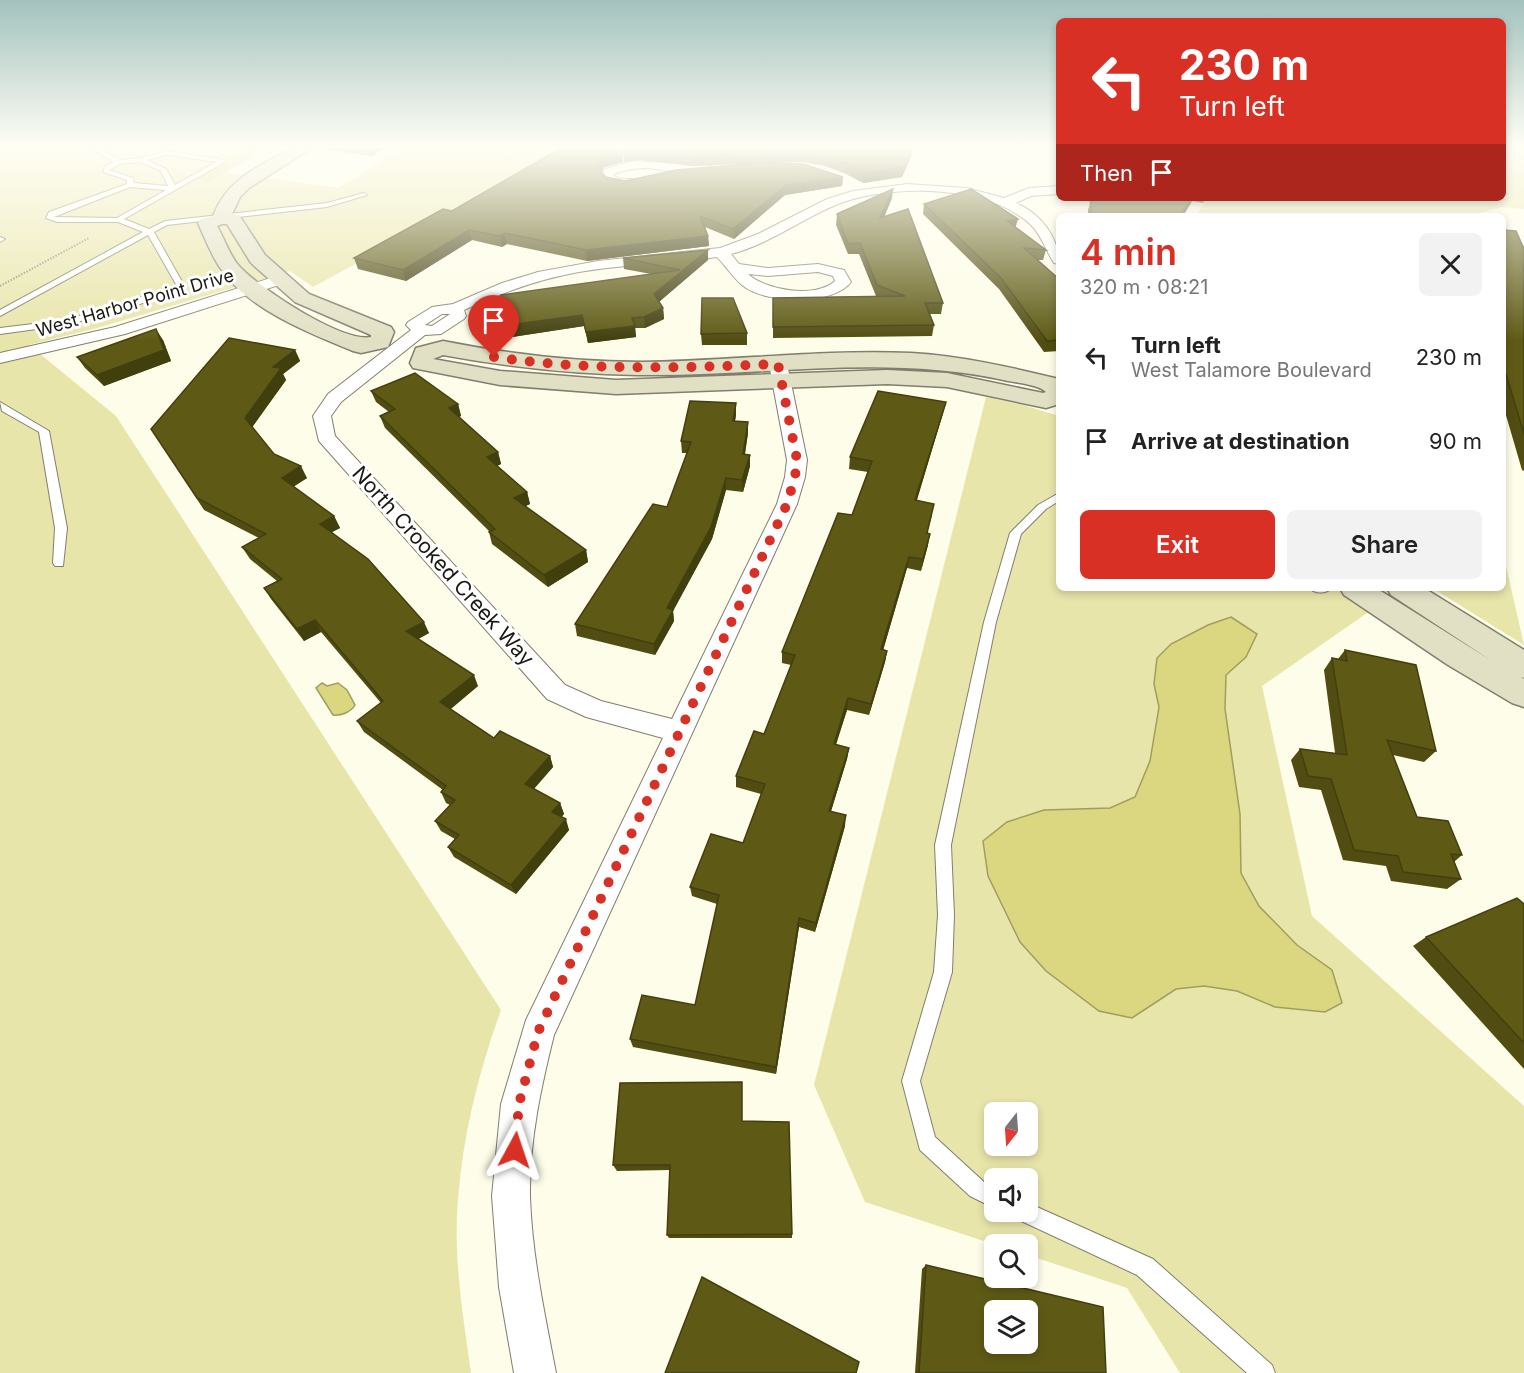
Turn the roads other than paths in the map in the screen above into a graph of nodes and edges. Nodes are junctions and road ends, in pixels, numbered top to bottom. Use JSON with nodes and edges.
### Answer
{"nodes":[{"id":1,"x":57,"y":212,"type":"edge"},
{"id":2,"x":130,"y":212,"type":"edge"},
{"id":3,"x":223,"y":212,"type":"edge"},
{"id":4,"x":269,"y":212,"type":"edge"},
{"id":5,"x":811,"y":212,"type":"edge"},
{"id":6,"x":1020,"y":212,"type":"edge"},
{"id":7,"x":221,"y":218,"type":"junction"},
{"id":8,"x":119,"y":220,"type":"junction"},
{"id":9,"x":150,"y":232,"type":"junction"},
{"id":10,"x":721,"y":252,"type":"junction"},
{"id":11,"x":1056,"y":255,"type":"edge"},
{"id":12,"x":736,"y":268,"type":"junction"},
{"id":13,"x":280,"y":280,"type":"junction"},
{"id":14,"x":253,"y":290,"type":"junction"},
{"id":15,"x":0,"y":313,"type":"edge"},
{"id":16,"x":0,"y":331,"type":"edge"},
{"id":17,"x":423,"y":342,"type":"junction"},
{"id":18,"x":390,"y":344,"type":"junction"},
{"id":19,"x":0,"y":358,"type":"edge"},
{"id":20,"x":780,"y":372,"type":"junction"},
{"id":21,"x":1056,"y":386,"type":"edge"},
{"id":22,"x":0,"y":405,"type":"edge"},
{"id":23,"x":1056,"y":498,"type":"edge"},
{"id":24,"x":60,"y":563,"type":"dead end"},
{"id":25,"x":1359,"y":591,"type":"edge"},
{"id":26,"x":1407,"y":591,"type":"edge"},
{"id":27,"x":1524,"y":666,"type":"edge"},
{"id":28,"x":1524,"y":694,"type":"edge"},
{"id":29,"x":680,"y":732,"type":"junction"},
{"id":30,"x":984,"y":1193,"type":"edge"},
{"id":31,"x":1038,"y":1218,"type":"edge"},
{"id":32,"x":535,"y":1373,"type":"edge"},
{"id":33,"x":1264,"y":1373,"type":"edge"}],
"edges":[{"from":1,"to":8,"type":"lane"},
{"from":2,"to":8,"type":"lane"},
{"from":3,"to":7,"type":"street"},
{"from":4,"to":7,"type":"lane"},
{"from":5,"to":10,"type":"street"},
{"from":6,"to":11,"type":"street"},
{"from":7,"to":9,"type":"lane"},
{"from":7,"to":13,"type":"street"},
{"from":7,"to":14,"type":"street"},
{"from":8,"to":9,"type":"lane"},
{"from":9,"to":15,"type":"lane"},
{"from":9,"to":16,"type":"lane"},
{"from":10,"to":12,"type":"street"},
{"from":10,"to":17,"type":"street"},
{"from":12,"to":12,"type":"street"},
{"from":13,"to":14,"type":"street","name":"West Harbor Point Drive"},
{"from":13,"to":18,"type":"street"},
{"from":14,"to":18,"type":"street"},
{"from":14,"to":19,"type":"street","name":"West Harbor Point Drive"},
{"from":17,"to":18,"type":"street"},
{"from":17,"to":20,"type":"street"},
{"from":18,"to":29,"type":"street","name":"North Crooked Creek Way"},
{"from":20,"to":21,"type":"street"},
{"from":20,"to":29,"type":"street"},
{"from":22,"to":24,"type":"lane"},
{"from":23,"to":30,"type":"lane"},
{"from":25,"to":28,"type":"street"},
{"from":26,"to":27,"type":"street"},
{"from":29,"to":32,"type":"street"},
{"from":31,"to":33,"type":"lane"}]}
